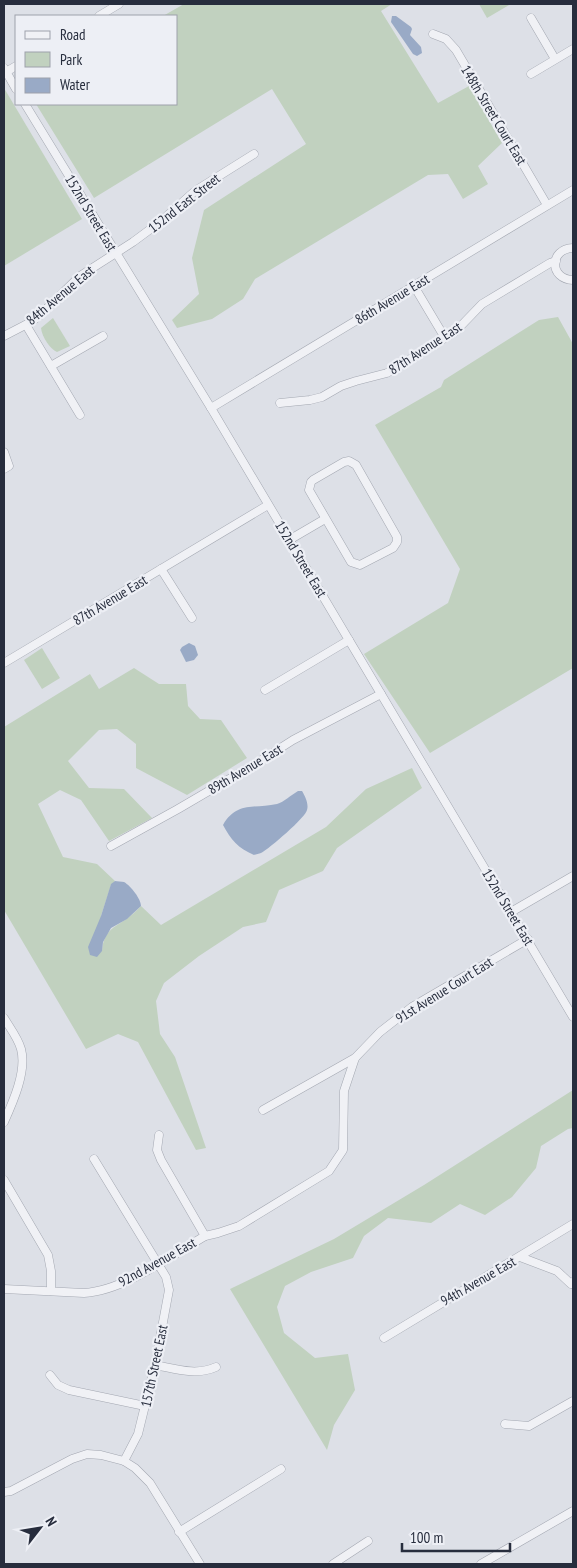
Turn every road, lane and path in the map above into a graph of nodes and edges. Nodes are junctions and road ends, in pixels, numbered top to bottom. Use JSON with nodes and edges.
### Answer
{"nodes":[{"id":1,"x":119,"y":4,"type":"edge"},
{"id":2,"x":100,"y":15,"type":"edge"},
{"id":3,"x":531,"y":18,"type":"dead end"},
{"id":4,"x":433,"y":34,"type":"dead end"},
{"id":5,"x":573,"y":49,"type":"edge"},
{"id":6,"x":555,"y":60,"type":"junction"},
{"id":7,"x":5,"y":70,"type":"edge"},
{"id":8,"x":531,"y":74,"type":"dead end"},
{"id":9,"x":15,"y":87,"type":"edge"},
{"id":10,"x":26,"y":105,"type":"edge"},
{"id":11,"x":254,"y":154,"type":"dead end"},
{"id":12,"x":573,"y":190,"type":"edge"},
{"id":13,"x":547,"y":206,"type":"junction"},
{"id":14,"x":573,"y":248,"type":"edge"},
{"id":15,"x":116,"y":254,"type":"junction"},
{"id":16,"x":556,"y":261,"type":"junction"},
{"id":17,"x":573,"y":280,"type":"edge"},
{"id":18,"x":414,"y":286,"type":"junction"},
{"id":19,"x":26,"y":324,"type":"junction"},
{"id":20,"x":4,"y":336,"type":"edge"},
{"id":21,"x":103,"y":336,"type":"dead end"},
{"id":22,"x":445,"y":338,"type":"junction"},
{"id":23,"x":51,"y":366,"type":"junction"},
{"id":24,"x":280,"y":404,"type":"dead end"},
{"id":25,"x":211,"y":408,"type":"junction"},
{"id":26,"x":80,"y":415,"type":"dead end"},
{"id":27,"x":4,"y":452,"type":"edge"},
{"id":28,"x":6,"y":467,"type":"edge"},
{"id":29,"x":268,"y":505,"type":"junction"},
{"id":30,"x":325,"y":519,"type":"junction"},
{"id":31,"x":289,"y":540,"type":"junction"},
{"id":32,"x":161,"y":569,"type":"junction"},
{"id":33,"x":192,"y":618,"type":"dead end"},
{"id":34,"x":349,"y":640,"type":"junction"},
{"id":35,"x":4,"y":663,"type":"edge"},
{"id":36,"x":265,"y":690,"type":"dead end"},
{"id":37,"x":381,"y":694,"type":"junction"},
{"id":38,"x":111,"y":846,"type":"dead end"},
{"id":39,"x":573,"y":876,"type":"edge"},
{"id":40,"x":511,"y":912,"type":"junction"},
{"id":41,"x":528,"y":939,"type":"junction"},
{"id":42,"x":572,"y":1014,"type":"edge"},
{"id":43,"x":4,"y":1018,"type":"edge"},
{"id":44,"x":355,"y":1058,"type":"junction"},
{"id":45,"x":262,"y":1110,"type":"dead end"},
{"id":46,"x":4,"y":1122,"type":"edge"},
{"id":47,"x":159,"y":1135,"type":"dead end"},
{"id":48,"x":94,"y":1159,"type":"dead end"},
{"id":49,"x":4,"y":1180,"type":"edge"},
{"id":50,"x":573,"y":1224,"type":"edge"},
{"id":51,"x":205,"y":1236,"type":"junction"},
{"id":52,"x":520,"y":1257,"type":"junction"},
{"id":53,"x":157,"y":1264,"type":"junction"},
{"id":54,"x":573,"y":1282,"type":"edge"},
{"id":55,"x":4,"y":1289,"type":"edge"},
{"id":56,"x":51,"y":1291,"type":"junction"},
{"id":57,"x":384,"y":1338,"type":"dead end"},
{"id":58,"x":155,"y":1365,"type":"junction"},
{"id":59,"x":216,"y":1367,"type":"dead end"},
{"id":60,"x":50,"y":1375,"type":"dead end"},
{"id":61,"x":573,"y":1401,"type":"edge"},
{"id":62,"x":145,"y":1406,"type":"junction"},
{"id":63,"x":506,"y":1424,"type":"dead end"},
{"id":64,"x":124,"y":1461,"type":"junction"},
{"id":65,"x":281,"y":1469,"type":"dead end"},
{"id":66,"x":4,"y":1492,"type":"edge"},
{"id":67,"x":573,"y":1511,"type":"edge"},
{"id":68,"x":179,"y":1532,"type":"junction"},
{"id":69,"x":368,"y":1541,"type":"dead end"},
{"id":70,"x":337,"y":1563,"type":"edge"},
{"id":71,"x":200,"y":1564,"type":"edge"},
{"id":72,"x":481,"y":1564,"type":"edge"}],
"edges":[{"from":1,"to":2,"type":"street"},
{"from":3,"to":6,"type":"street"},
{"from":4,"to":13,"type":"street","name":"148th Street Court East"},
{"from":5,"to":6,"type":"street"},
{"from":6,"to":8,"type":"street"},
{"from":7,"to":9,"type":"street"},
{"from":10,"to":15,"type":"street","name":"152nd Street East"},
{"from":11,"to":15,"type":"street","name":"152nd East Street"},
{"from":12,"to":13,"type":"street","name":"86th Avenue East"},
{"from":13,"to":18,"type":"street","name":"86th Avenue East"},
{"from":14,"to":16,"type":"street","name":"87th Avenue East"},
{"from":15,"to":19,"type":"street","name":"84th Avenue East"},
{"from":15,"to":25,"type":"street","name":"152nd Street East"},
{"from":16,"to":17,"type":"street"},
{"from":16,"to":22,"type":"street","name":"87th Avenue East"},
{"from":18,"to":22,"type":"street"},
{"from":18,"to":25,"type":"street","name":"86th Avenue East"},
{"from":19,"to":20,"type":"street","name":"84th Avenue East"},
{"from":19,"to":23,"type":"street"},
{"from":21,"to":23,"type":"street"},
{"from":22,"to":24,"type":"street","name":"87th Avenue East"},
{"from":23,"to":26,"type":"street"},
{"from":25,"to":29,"type":"street","name":"152nd Street East"},
{"from":27,"to":28,"type":"street"},
{"from":29,"to":31,"type":"street","name":"152nd Street East"},
{"from":29,"to":32,"type":"street","name":"87th Avenue East"},
{"from":30,"to":30,"type":"street"},
{"from":30,"to":31,"type":"street"},
{"from":31,"to":34,"type":"street","name":"152nd Street East"},
{"from":32,"to":33,"type":"street"},
{"from":32,"to":35,"type":"street","name":"87th Avenue East"},
{"from":34,"to":36,"type":"street"},
{"from":34,"to":37,"type":"street","name":"152nd Street East"},
{"from":37,"to":38,"type":"street","name":"89th Avenue East"},
{"from":37,"to":40,"type":"street","name":"152nd Street East"},
{"from":39,"to":40,"type":"street"},
{"from":40,"to":41,"type":"street","name":"152nd Street East"},
{"from":41,"to":42,"type":"street","name":"152nd Street East"},
{"from":41,"to":44,"type":"street","name":"91st Avenue Court East"},
{"from":43,"to":46,"type":"street"},
{"from":44,"to":45,"type":"street","name":"91st Avenue Court East"},
{"from":44,"to":51,"type":"street","name":"92nd Avenue East"},
{"from":47,"to":51,"type":"street"},
{"from":48,"to":53,"type":"street","name":"157th Street East"},
{"from":49,"to":56,"type":"street"},
{"from":50,"to":52,"type":"street","name":"94th Avenue East"},
{"from":51,"to":53,"type":"street","name":"92nd Avenue East"},
{"from":52,"to":54,"type":"street"},
{"from":52,"to":57,"type":"street","name":"94th Avenue East"},
{"from":53,"to":56,"type":"street","name":"92nd Avenue East"},
{"from":53,"to":58,"type":"street","name":"157th Street East"},
{"from":55,"to":56,"type":"street","name":"92nd Avenue East"},
{"from":58,"to":59,"type":"street"},
{"from":58,"to":62,"type":"street","name":"157th Street East"},
{"from":60,"to":62,"type":"street"},
{"from":61,"to":63,"type":"street"},
{"from":62,"to":64,"type":"street","name":"157th Street East"},
{"from":64,"to":66,"type":"street"},
{"from":64,"to":68,"type":"street"},
{"from":65,"to":68,"type":"street"},
{"from":67,"to":72,"type":"street"},
{"from":68,"to":71,"type":"street"},
{"from":69,"to":70,"type":"street"}]}
